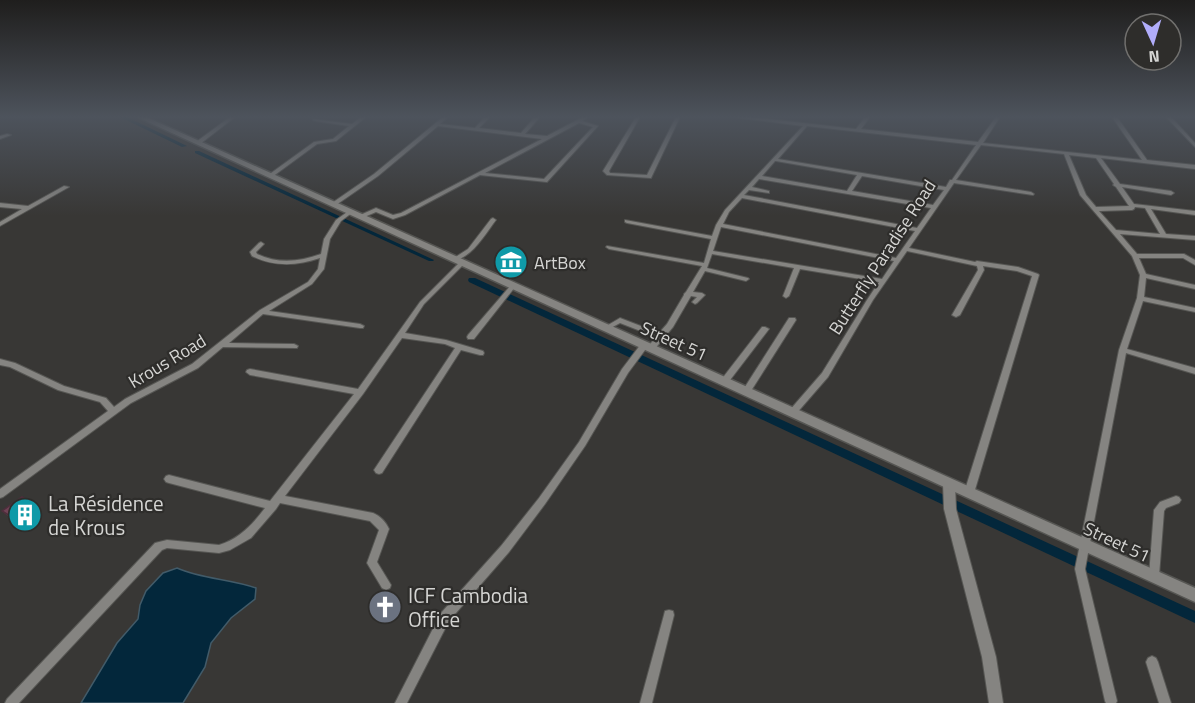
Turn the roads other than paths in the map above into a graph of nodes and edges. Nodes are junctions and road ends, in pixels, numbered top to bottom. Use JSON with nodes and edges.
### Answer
{"nodes":[{"id":1,"x":213,"y":150,"type":"edge"},
{"id":2,"x":307,"y":150,"type":"edge"},
{"id":3,"x":406,"y":150,"type":"edge"},
{"id":4,"x":526,"y":150,"type":"edge"},
{"id":5,"x":574,"y":150,"type":"edge"},
{"id":6,"x":619,"y":150,"type":"edge"},
{"id":7,"x":662,"y":150,"type":"edge"},
{"id":8,"x":785,"y":150,"type":"edge"},
{"id":9,"x":973,"y":150,"type":"edge"},
{"id":10,"x":1038,"y":150,"type":"edge"},
{"id":11,"x":1137,"y":150,"type":"edge"},
{"id":12,"x":1066,"y":153,"type":"junction"},
{"id":13,"x":1097,"y":156,"type":"junction"},
{"id":14,"x":776,"y":160,"type":"junction"},
{"id":15,"x":1146,"y":162,"type":"junction"},
{"id":16,"x":1195,"y":167,"type":"edge"},
{"id":17,"x":481,"y":174,"type":"junction"},
{"id":18,"x":860,"y":175,"type":"junction"},
{"id":19,"x":270,"y":176,"type":"junction"},
{"id":20,"x":758,"y":177,"type":"junction"},
{"id":21,"x":952,"y":181,"type":"junction"},
{"id":22,"x":1116,"y":185,"type":"junction"},
{"id":23,"x":66,"y":187,"type":"dead end"},
{"id":24,"x":747,"y":188,"type":"junction"},
{"id":25,"x":946,"y":189,"type":"junction"},
{"id":26,"x":767,"y":192,"type":"dead end"},
{"id":27,"x":848,"y":193,"type":"junction"},
{"id":28,"x":1171,"y":193,"type":"dead end"},
{"id":29,"x":1031,"y":194,"type":"dead end"},
{"id":30,"x":740,"y":196,"type":"junction"},
{"id":31,"x":334,"y":204,"type":"junction"},
{"id":32,"x":0,"y":205,"type":"edge"},
{"id":33,"x":1132,"y":205,"type":"junction"},
{"id":34,"x":1146,"y":206,"type":"junction"},
{"id":35,"x":934,"y":207,"type":"junction"},
{"id":36,"x":29,"y":208,"type":"junction"},
{"id":37,"x":1095,"y":209,"type":"junction"},
{"id":38,"x":1195,"y":213,"type":"edge"},
{"id":39,"x":349,"y":216,"type":"junction"},
{"id":40,"x":493,"y":220,"type":"dead end"},
{"id":41,"x":627,"y":221,"type":"dead end"},
{"id":42,"x":0,"y":224,"type":"edge"},
{"id":43,"x":719,"y":225,"type":"junction"},
{"id":44,"x":918,"y":230,"type":"junction"},
{"id":45,"x":1115,"y":232,"type":"junction"},
{"id":46,"x":1164,"y":236,"type":"junction"},
{"id":47,"x":714,"y":238,"type":"junction"},
{"id":48,"x":1195,"y":238,"type":"edge"},
{"id":49,"x":261,"y":244,"type":"dead end"},
{"id":50,"x":609,"y":247,"type":"dead end"},
{"id":51,"x":906,"y":249,"type":"junction"},
{"id":52,"x":711,"y":252,"type":"junction"},
{"id":53,"x":323,"y":255,"type":"junction"},
{"id":54,"x":1135,"y":256,"type":"junction"},
{"id":55,"x":462,"y":257,"type":"junction"},
{"id":56,"x":897,"y":260,"type":"junction"},
{"id":57,"x":977,"y":263,"type":"junction"},
{"id":58,"x":1195,"y":263,"type":"edge"},
{"id":59,"x":798,"y":266,"type":"junction"},
{"id":60,"x":704,"y":267,"type":"junction"},
{"id":61,"x":1143,"y":274,"type":"junction"},
{"id":62,"x":746,"y":279,"type":"dead end"},
{"id":63,"x":884,"y":281,"type":"junction"},
{"id":64,"x":1195,"y":286,"type":"edge"},
{"id":65,"x":511,"y":288,"type":"junction"},
{"id":66,"x":687,"y":294,"type":"junction"},
{"id":67,"x":786,"y":296,"type":"dead end"},
{"id":68,"x":1140,"y":298,"type":"junction"},
{"id":69,"x":695,"y":302,"type":"dead end"},
{"id":70,"x":1195,"y":310,"type":"edge"},
{"id":71,"x":262,"y":312,"type":"junction"},
{"id":72,"x":956,"y":315,"type":"dead end"},
{"id":73,"x":792,"y":320,"type":"dead end"},
{"id":74,"x":611,"y":325,"type":"junction"},
{"id":75,"x":360,"y":326,"type":"dead end"},
{"id":76,"x":765,"y":329,"type":"dead end"},
{"id":77,"x":400,"y":335,"type":"junction"},
{"id":78,"x":471,"y":337,"type":"dead end"},
{"id":79,"x":222,"y":345,"type":"junction"},
{"id":80,"x":294,"y":346,"type":"dead end"},
{"id":81,"x":460,"y":346,"type":"junction"},
{"id":82,"x":649,"y":347,"type":"junction"},
{"id":83,"x":1123,"y":350,"type":"junction"},
{"id":84,"x":480,"y":353,"type":"dead end"},
{"id":85,"x":0,"y":362,"type":"edge"},
{"id":86,"x":1195,"y":371,"type":"edge"},
{"id":87,"x":250,"y":372,"type":"dead end"},
{"id":88,"x":728,"y":378,"type":"junction"},
{"id":89,"x":751,"y":387,"type":"junction"},
{"id":90,"x":360,"y":392,"type":"junction"},
{"id":91,"x":796,"y":407,"type":"junction"},
{"id":92,"x":113,"y":412,"type":"junction"},
{"id":93,"x":379,"y":470,"type":"dead end"},
{"id":94,"x":169,"y":479,"type":"dead end"},
{"id":95,"x":949,"y":484,"type":"junction"},
{"id":96,"x":969,"y":493,"type":"junction"},
{"id":97,"x":0,"y":494,"type":"edge"},
{"id":98,"x":1176,"y":500,"type":"dead end"},
{"id":99,"x":275,"y":502,"type":"junction"},
{"id":100,"x":1083,"y":549,"type":"junction"},
{"id":101,"x":1154,"y":576,"type":"junction"},
{"id":102,"x":386,"y":585,"type":"dead end"},
{"id":103,"x":1195,"y":595,"type":"edge"},
{"id":104,"x":669,"y":615,"type":"dead end"},
{"id":105,"x":1152,"y":662,"type":"dead end"},
{"id":106,"x":1111,"y":701,"type":"dead end"},
{"id":107,"x":10,"y":703,"type":"edge"},
{"id":108,"x":400,"y":703,"type":"edge"},
{"id":109,"x":646,"y":703,"type":"edge"},
{"id":110,"x":996,"y":703,"type":"edge"},
{"id":111,"x":1165,"y":703,"type":"edge"}],
"edges":[{"from":1,"to":19,"type":"main road","name":"Street 51"},
{"from":2,"to":19,"type":"street"},
{"from":3,"to":31,"type":"street"},
{"from":4,"to":17,"type":"street"},
{"from":5,"to":17,"type":"street"},
{"from":6,"to":7,"type":"street"},
{"from":8,"to":14,"type":"street"},
{"from":9,"to":21,"type":"street","name":"Butterfly Paradise Road"},
{"from":10,"to":12,"type":"street"},
{"from":11,"to":15,"type":"street"},
{"from":12,"to":13,"type":"street"},
{"from":12,"to":37,"type":"street"},
{"from":13,"to":15,"type":"street"},
{"from":13,"to":22,"type":"street"},
{"from":14,"to":18,"type":"street"},
{"from":14,"to":20,"type":"street"},
{"from":15,"to":16,"type":"street"},
{"from":17,"to":39,"type":"street"},
{"from":18,"to":25,"type":"street"},
{"from":18,"to":27,"type":"street"},
{"from":19,"to":31,"type":"main road","name":"Street 51"},
{"from":20,"to":24,"type":"street"},
{"from":20,"to":27,"type":"street"},
{"from":21,"to":25,"type":"street","name":"Butterfly Paradise Road"},
{"from":21,"to":29,"type":"street"},
{"from":22,"to":28,"type":"street"},
{"from":22,"to":33,"type":"street"},
{"from":23,"to":36,"type":"street"},
{"from":24,"to":26,"type":"street"},
{"from":24,"to":30,"type":"street"},
{"from":25,"to":35,"type":"street","name":"Butterfly Paradise Road"},
{"from":27,"to":35,"type":"street"},
{"from":30,"to":43,"type":"street"},
{"from":30,"to":44,"type":"street"},
{"from":31,"to":39,"type":"main road","name":"Street 51"},
{"from":32,"to":36,"type":"street"},
{"from":33,"to":34,"type":"street"},
{"from":33,"to":37,"type":"street"},
{"from":34,"to":38,"type":"street"},
{"from":34,"to":46,"type":"street"},
{"from":35,"to":44,"type":"street","name":"Butterfly Paradise Road"},
{"from":36,"to":42,"type":"street"},
{"from":37,"to":45,"type":"street"},
{"from":39,"to":53,"type":"street","name":"Krous Road"},
{"from":39,"to":55,"type":"main road","name":"Street 51"},
{"from":40,"to":55,"type":"street"},
{"from":41,"to":47,"type":"street"},
{"from":43,"to":47,"type":"street"},
{"from":43,"to":56,"type":"street"},
{"from":44,"to":51,"type":"street","name":"Butterfly Paradise Road"},
{"from":45,"to":46,"type":"street"},
{"from":45,"to":54,"type":"street"},
{"from":46,"to":48,"type":"street"},
{"from":47,"to":52,"type":"street"},
{"from":49,"to":53,"type":"street"},
{"from":50,"to":60,"type":"street"},
{"from":51,"to":56,"type":"street","name":"Butterfly Paradise Road"},
{"from":51,"to":57,"type":"street"},
{"from":52,"to":59,"type":"street"},
{"from":52,"to":60,"type":"street"},
{"from":53,"to":71,"type":"street","name":"Krous Road"},
{"from":54,"to":58,"type":"street"},
{"from":54,"to":61,"type":"street"},
{"from":55,"to":65,"type":"main road","name":"Street 51"},
{"from":55,"to":77,"type":"street"},
{"from":56,"to":63,"type":"street","name":"Butterfly Paradise Road"},
{"from":57,"to":72,"type":"street"},
{"from":57,"to":96,"type":"street"},
{"from":59,"to":63,"type":"street"},
{"from":59,"to":67,"type":"street"},
{"from":60,"to":62,"type":"street"},
{"from":60,"to":66,"type":"street"},
{"from":61,"to":64,"type":"street"},
{"from":61,"to":68,"type":"street"},
{"from":63,"to":91,"type":"street","name":"Butterfly Paradise Road"},
{"from":65,"to":74,"type":"main road","name":"Street 51"},
{"from":65,"to":78,"type":"street"},
{"from":66,"to":69,"type":"street"},
{"from":66,"to":82,"type":"street"},
{"from":68,"to":70,"type":"street"},
{"from":68,"to":83,"type":"street"},
{"from":71,"to":75,"type":"street"},
{"from":71,"to":79,"type":"street","name":"Krous Road"},
{"from":73,"to":89,"type":"street"},
{"from":74,"to":82,"type":"main road","name":"Street 51"},
{"from":74,"to":82,"type":"street"},
{"from":76,"to":88,"type":"street"},
{"from":77,"to":81,"type":"street"},
{"from":77,"to":90,"type":"street"},
{"from":79,"to":80,"type":"street"},
{"from":79,"to":92,"type":"street","name":"Krous Road"},
{"from":81,"to":84,"type":"street"},
{"from":81,"to":93,"type":"street"},
{"from":82,"to":88,"type":"main road","name":"Street 51"},
{"from":82,"to":108,"type":"street"},
{"from":83,"to":86,"type":"street"},
{"from":83,"to":100,"type":"street"},
{"from":85,"to":92,"type":"street"},
{"from":87,"to":90,"type":"street"},
{"from":88,"to":89,"type":"main road","name":"Street 51"},
{"from":89,"to":91,"type":"main road","name":"Street 51"},
{"from":90,"to":99,"type":"street"},
{"from":91,"to":95,"type":"main road","name":"Street 51"},
{"from":92,"to":97,"type":"street","name":"Krous Road"},
{"from":94,"to":99,"type":"street"},
{"from":95,"to":96,"type":"main road","name":"Street 51"},
{"from":95,"to":110,"type":"street"},
{"from":96,"to":100,"type":"main road","name":"Street 51"},
{"from":98,"to":101,"type":"street"},
{"from":99,"to":102,"type":"street"},
{"from":99,"to":107,"type":"street"},
{"from":100,"to":101,"type":"main road","name":"Street 51"},
{"from":100,"to":106,"type":"street"},
{"from":101,"to":103,"type":"main road","name":"Street 51"},
{"from":104,"to":109,"type":"street"},
{"from":105,"to":111,"type":"street"}]}
